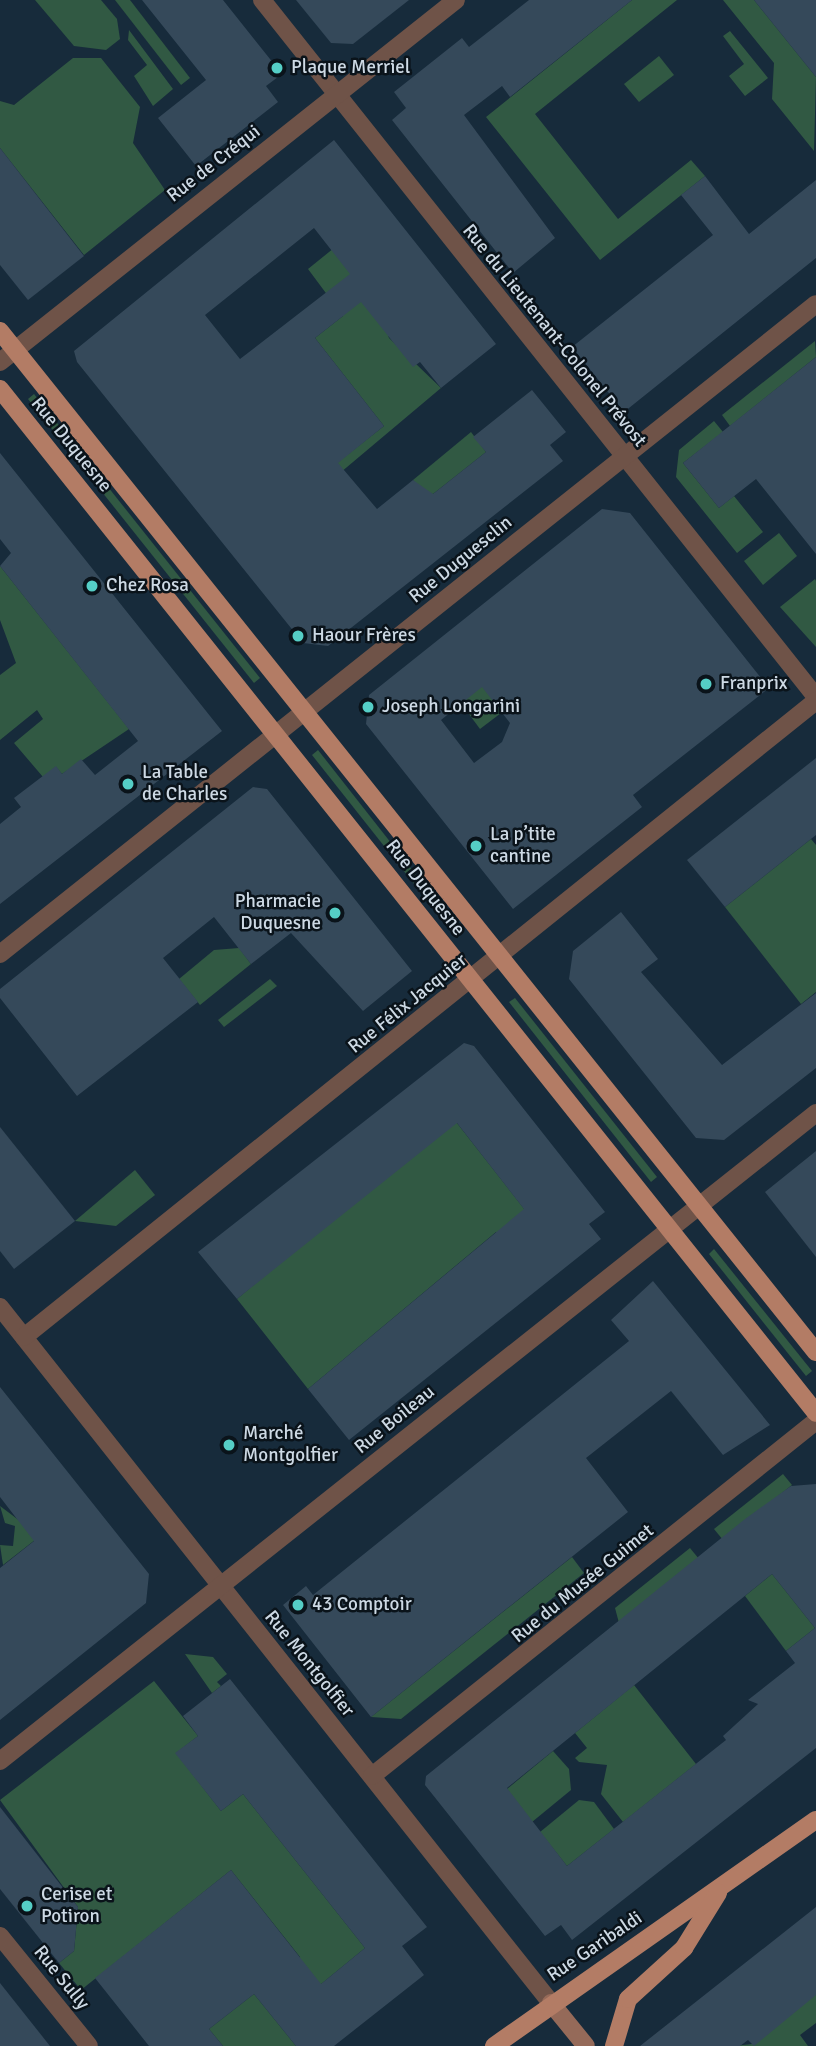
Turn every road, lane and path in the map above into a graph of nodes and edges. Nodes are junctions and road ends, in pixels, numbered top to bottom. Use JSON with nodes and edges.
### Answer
{"nodes":[{"id":1,"x":262,"y":0,"type":"edge"},
{"id":2,"x":456,"y":0,"type":"edge"},
{"id":3,"x":335,"y":94,"type":"junction"},
{"id":4,"x":816,"y":304,"type":"edge"},
{"id":5,"x":0,"y":331,"type":"edge"},
{"id":6,"x":15,"y":350,"type":"junction"},
{"id":7,"x":0,"y":362,"type":"edge"},
{"id":8,"x":0,"y":389,"type":"edge"},
{"id":9,"x":624,"y":457,"type":"junction"},
{"id":10,"x":816,"y":699,"type":"edge"},
{"id":11,"x":304,"y":711,"type":"junction"},
{"id":12,"x":275,"y":734,"type":"junction"},
{"id":13,"x":0,"y":954,"type":"edge"},
{"id":14,"x":500,"y":957,"type":"junction"},
{"id":15,"x":471,"y":980,"type":"junction"},
{"id":16,"x":816,"y":1113,"type":"edge"},
{"id":17,"x":699,"y":1206,"type":"junction"},
{"id":18,"x":670,"y":1228,"type":"junction"},
{"id":19,"x":0,"y":1307,"type":"edge"},
{"id":20,"x":24,"y":1337,"type":"junction"},
{"id":21,"x":816,"y":1352,"type":"edge"},
{"id":22,"x":816,"y":1413,"type":"edge"},
{"id":23,"x":816,"y":1421,"type":"edge"},
{"id":24,"x":220,"y":1585,"type":"junction"},
{"id":25,"x":0,"y":1761,"type":"edge"},
{"id":26,"x":372,"y":1776,"type":"junction"},
{"id":27,"x":816,"y":1820,"type":"edge"},
{"id":28,"x":722,"y":1887,"type":"junction"},
{"id":29,"x":0,"y":1936,"type":"edge"},
{"id":30,"x":551,"y":2003,"type":"junction"},
{"id":31,"x":89,"y":2046,"type":"edge"},
{"id":32,"x":494,"y":2046,"type":"edge"},
{"id":33,"x":586,"y":2046,"type":"edge"},
{"id":34,"x":614,"y":2046,"type":"edge"}],
"edges":[{"from":1,"to":3,"type":"street","name":"Rue du Lieutenant-Colonel Prévost"},
{"from":2,"to":3,"type":"street","name":"Rue de Créqui"},
{"from":3,"to":6,"type":"street","name":"Rue de Créqui"},
{"from":3,"to":9,"type":"street","name":"Rue du Lieutenant-Colonel Prévost"},
{"from":4,"to":9,"type":"street","name":"Rue Duguesclin"},
{"from":5,"to":6,"type":"main road","name":"Rue Duquesne"},
{"from":6,"to":7,"type":"street","name":"Rue de Créqui"},
{"from":6,"to":11,"type":"main road","name":"Rue Duquesne"},
{"from":8,"to":12,"type":"main road","name":"Rue Duquesne"},
{"from":9,"to":10,"type":"street","name":"Rue du Lieutenant-Colonel Prévost"},
{"from":9,"to":11,"type":"street","name":"Rue Duguesclin"},
{"from":10,"to":14,"type":"street","name":"Rue Félix Jacquier"},
{"from":11,"to":12,"type":"street","name":"Rue Duguesclin"},
{"from":11,"to":14,"type":"main road","name":"Rue Duquesne"},
{"from":12,"to":13,"type":"street","name":"Rue Duguesclin"},
{"from":12,"to":15,"type":"main road","name":"Rue Duquesne"},
{"from":14,"to":15,"type":"street","name":"Rue Félix Jacquier"},
{"from":14,"to":17,"type":"main road","name":"Rue Duquesne"},
{"from":15,"to":18,"type":"main road","name":"Rue Duquesne"},
{"from":15,"to":20,"type":"street","name":"Rue Félix Jacquier"},
{"from":16,"to":17,"type":"street","name":"Rue Boileau"},
{"from":17,"to":18,"type":"street","name":"Rue Boileau"},
{"from":17,"to":21,"type":"main road","name":"Rue Duquesne"},
{"from":18,"to":22,"type":"main road","name":"Rue Duquesne"},
{"from":18,"to":24,"type":"street","name":"Rue Boileau"},
{"from":19,"to":20,"type":"street","name":"Rue Montgolfier"},
{"from":20,"to":24,"type":"street","name":"Rue Montgolfier"},
{"from":23,"to":26,"type":"street","name":"Rue du Musée Guimet"},
{"from":24,"to":25,"type":"street","name":"Rue Boileau"},
{"from":24,"to":26,"type":"street","name":"Rue Montgolfier"},
{"from":26,"to":30,"type":"street","name":"Rue Montgolfier"},
{"from":27,"to":28,"type":"main road","name":"Rue Garibaldi"},
{"from":28,"to":30,"type":"main road","name":"Rue Garibaldi"},
{"from":28,"to":34,"type":"main road","name":"Rue Garibaldi"},
{"from":29,"to":31,"type":"street","name":"Rue Sully"},
{"from":30,"to":32,"type":"main road","name":"Rue Garibaldi"},
{"from":30,"to":33,"type":"main road","name":"Rue Montgolfier"}]}
